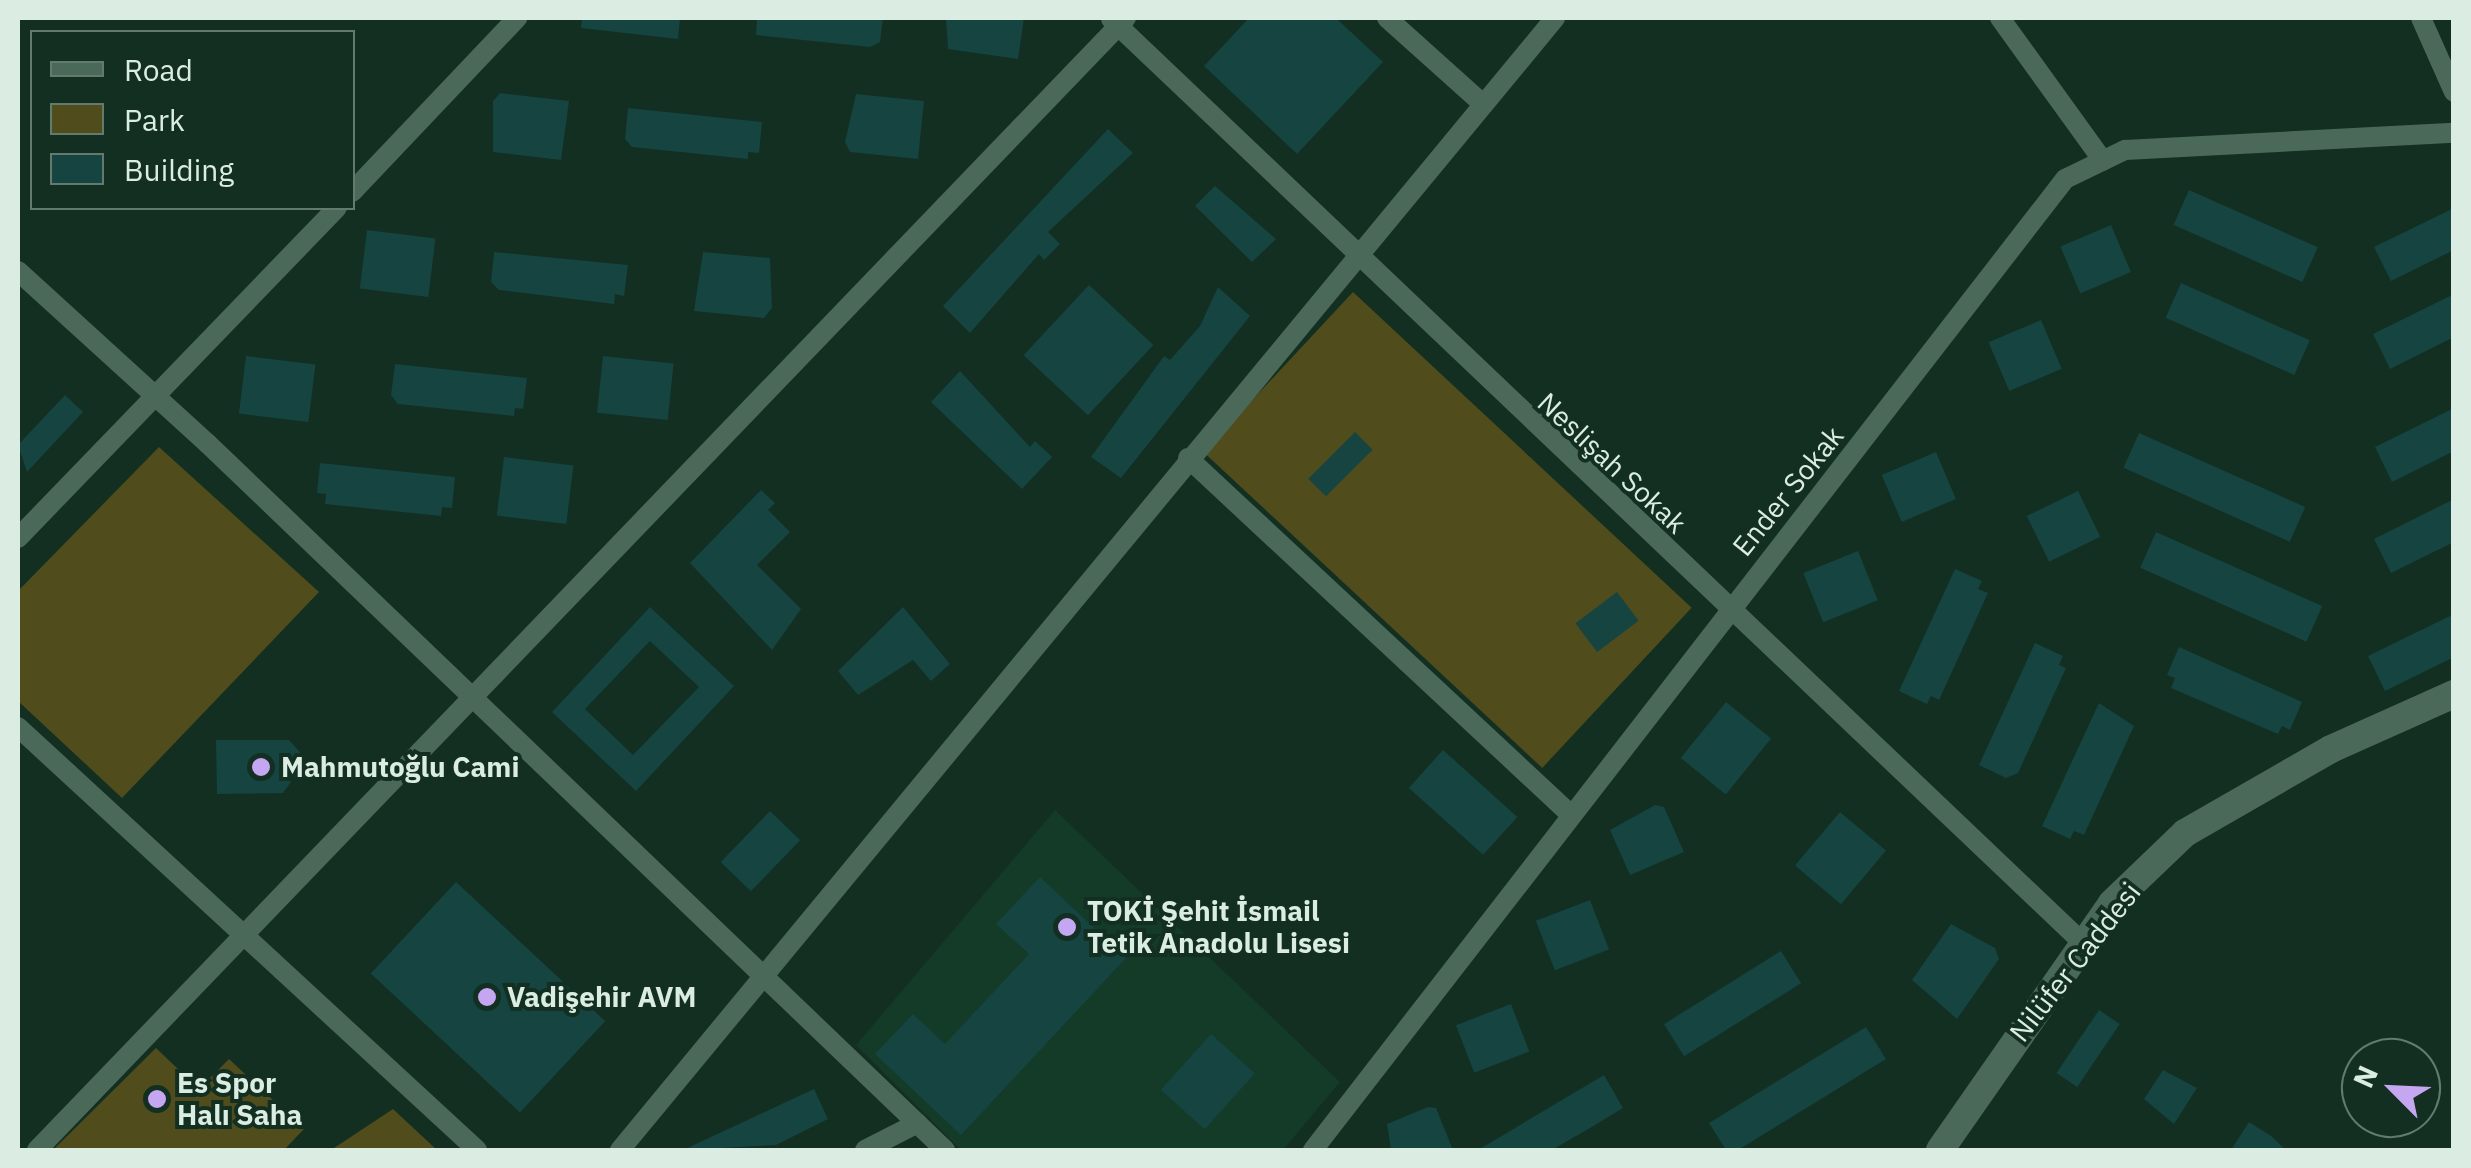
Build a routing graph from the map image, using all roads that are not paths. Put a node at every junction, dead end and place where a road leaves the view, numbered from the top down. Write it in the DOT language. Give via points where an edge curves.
graph roads {
  1 [pos="516,18"];
  2 [pos="1387,18"];
  3 [pos="1554,18"];
  4 [pos="2000,18"];
  5 [pos="2421,18"];
  6 [pos="1118,20"];
  7 [pos="2454,92"];
  8 [pos="1483,104"];
  9 [pos="2454,133"];
  10 [pos="2103,160"];
  11 [pos="355,189"];
  12 [pos="335,210"];
  13 [pos="1358,257"];
  14 [pos="18,271"];
  15 [pos="156,394"];
  16 [pos="1188,458"];
  17 [pos="18,538"];
  18 [pos="1727,610"];
  19 [pos="2454,694"];
  20 [pos="473,698"];
  21 [pos="18,727"];
  22 [pos="1570,814"];
  23 [pos="246,935"];
  24 [pos="2082,942"];
  25 [pos="763,976"];
  26 [pos="918,1123"];
  27 [pos="37,1150"];
  28 [pos="477,1150"];
  29 [pos="620,1150"];
  30 [pos="865,1150"];
  31 [pos="945,1150"];
  32 [pos="1313,1150"];
  33 [pos="1940,1150"];
  1 -- 11 [label="street"];
  2 -- 8 [label="street"];
  3 -- 8 [label="street"];
  4 -- 10 [label="street"];
  5 -- 7 [label="street"];
  6 -- 13 [label="street, Neslişah Sokak"];
  6 -- 20 [label="street"];
  8 -- 13 [label="street"];
  9 -- 10 [label="street, Ender Sokak" via="2232,140 2125,150"];
  10 -- 18 [label="street, Ender Sokak" via="2065,179 2012,242"];
  12 -- 15 [label="street"];
  13 -- 16 [label="street"];
  13 -- 18 [label="street, Neslişah Sokak"];
  14 -- 15 [label="street"];
  15 -- 17 [label="street"];
  15 -- 20 [label="street"];
  16 -- 22 [label="street"];
  16 -- 25 [label="street"];
  18 -- 22 [label="street, Ender Sokak"];
  18 -- 24 [label="street, Neslişah Sokak"];
  19 -- 24 [label="street, Nilüfer Caddesi" via="2331,750 2185,833"];
  20 -- 23 [label="street"];
  20 -- 25 [label="street"];
  21 -- 23 [label="street"];
  22 -- 32 [label="street, Ender Sokak"];
  23 -- 27 [label="street"];
  23 -- 28 [label="street"];
  24 -- 33 [label="street, Nilüfer Caddesi"];
  25 -- 26 [label="street"];
  25 -- 29 [label="street"];
  26 -- 30 [label="street"];
  26 -- 31 [label="street"];
}
